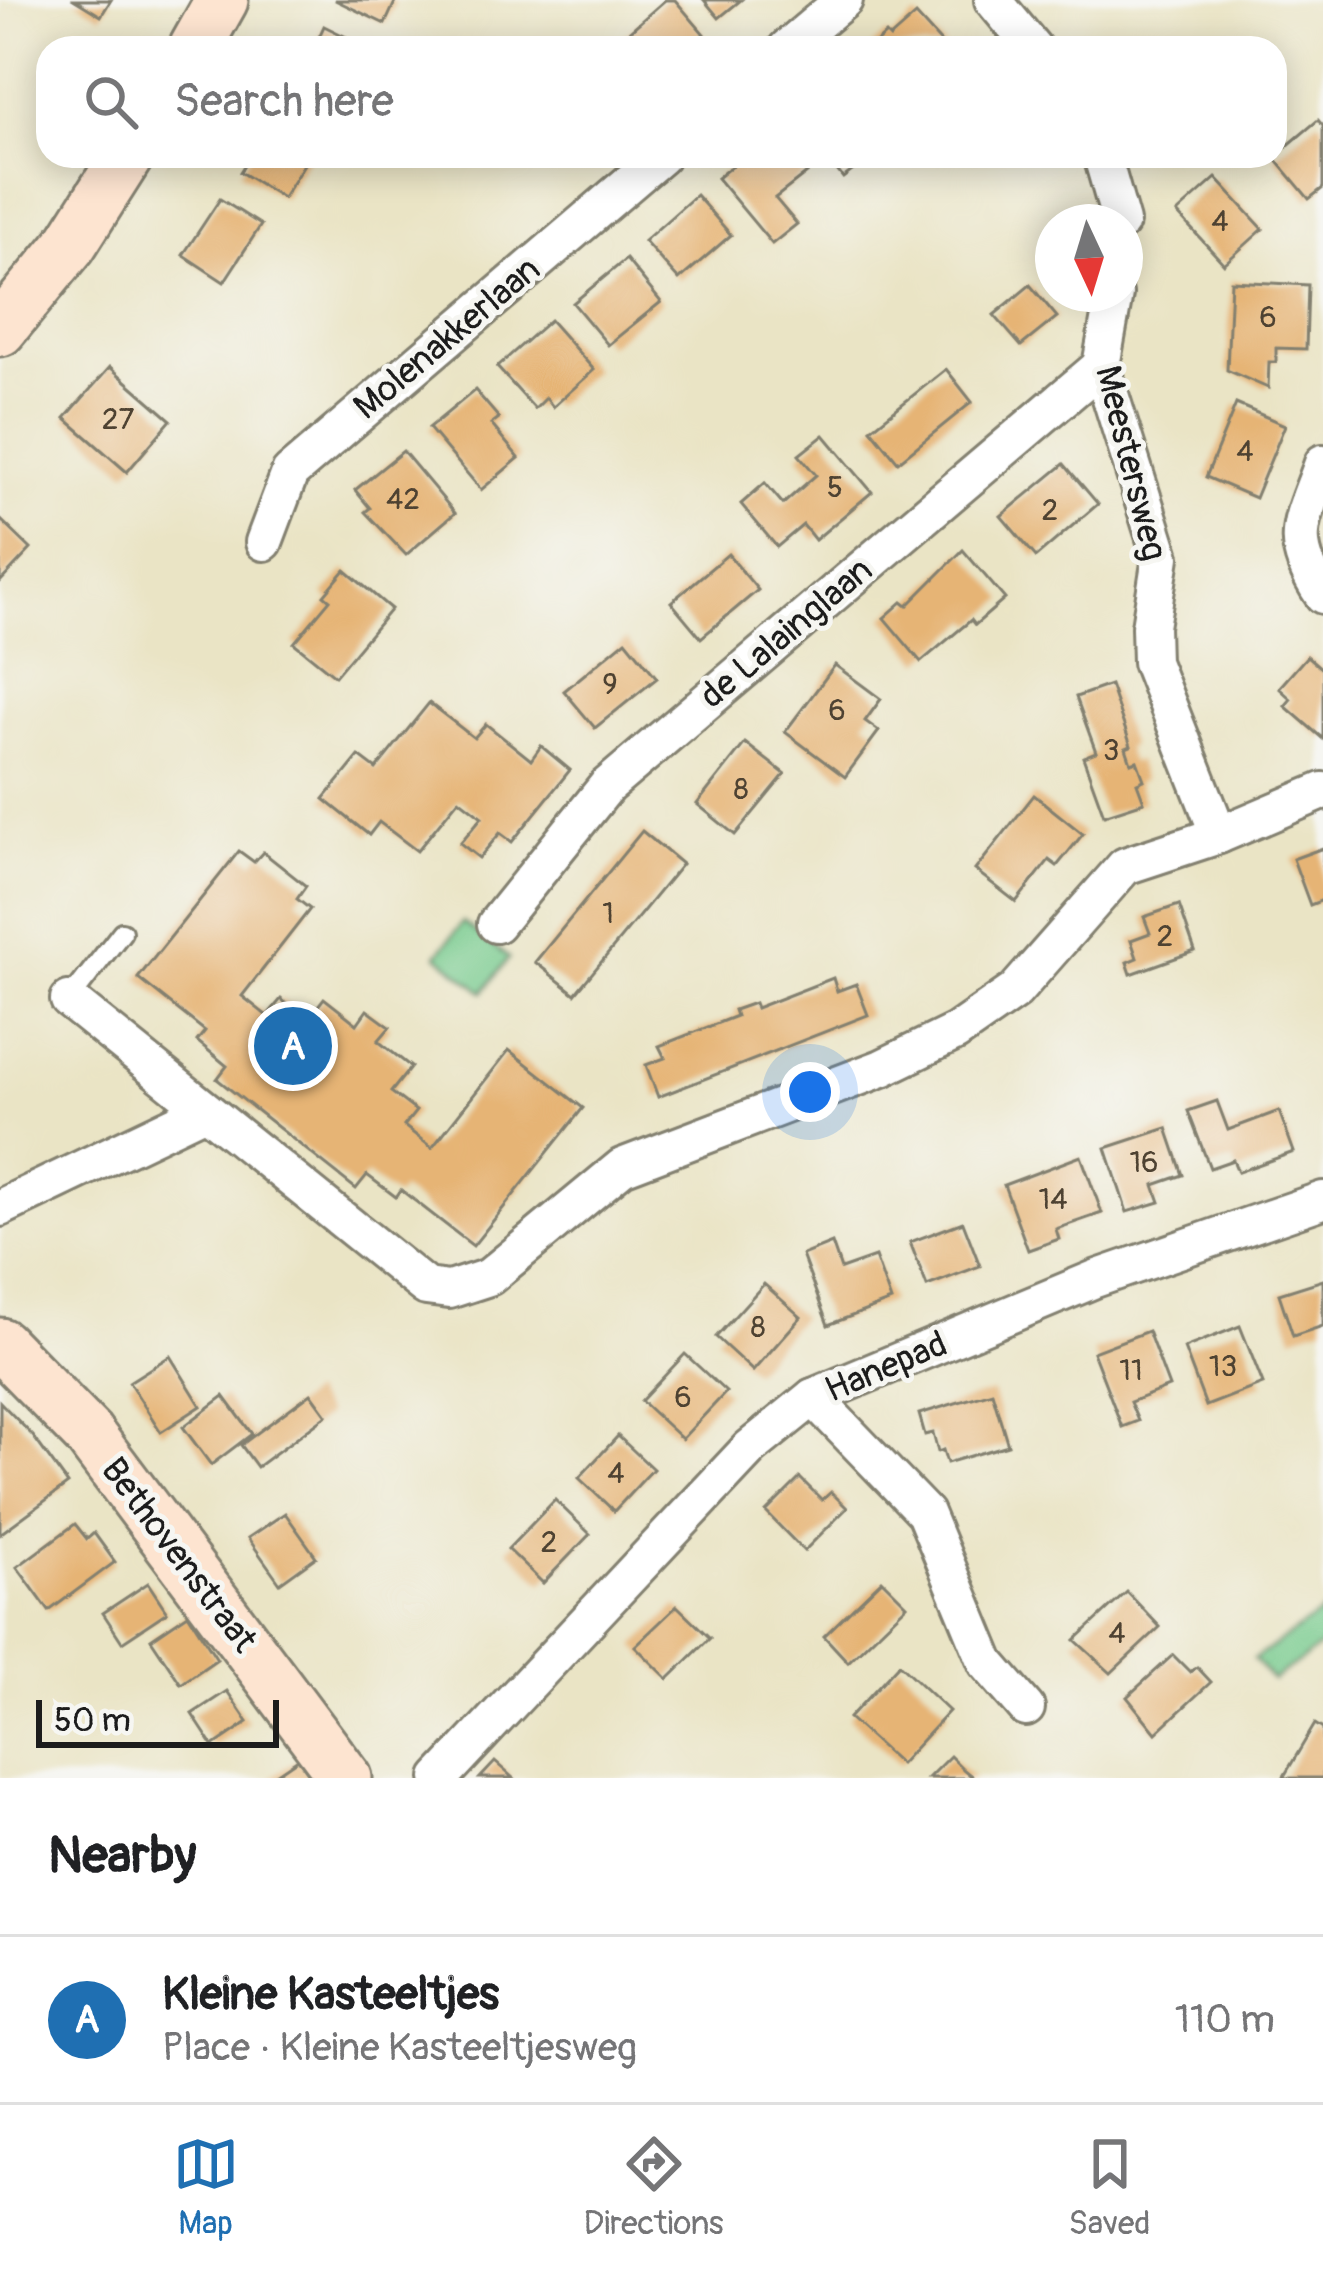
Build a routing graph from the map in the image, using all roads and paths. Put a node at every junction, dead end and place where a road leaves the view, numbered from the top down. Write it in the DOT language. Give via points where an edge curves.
graph roads {
  1 [pos="222,0"];
  2 [pos="844,0"];
  3 [pos="992,0"];
  4 [pos="202,36"];
  5 [pos="801,36"];
  6 [pos="1023,36"];
  7 [pos="119,168"];
  8 [pos="647,168"];
  9 [pos="1105,168"];
  10 [pos="1116,204"];
  11 [pos="1111,312"];
  12 [pos="0,330"];
  13 [pos="1101,366"];
  14 [pos="1323,464"];
  15 [pos="264,542"];
  16 [pos="1323,595"];
  17 [pos="1323,791"];
  18 [pos="1219,835"];
  19 [pos="496,924"];
  20 [pos="122,932"];
  21 [pos="69,1000"];
  22 [pos="206,1110"];
  23 [pos="1323,1199"];
  24 [pos="0,1208"];
  25 [pos="0,1344"];
  26 [pos="812,1397"];
  27 [pos="1026,1708"];
  28 [pos="346,1778"];
  29 [pos="440,1778"];
  1 -- 4 [label="main road"];
  2 -- 5 [label="street"];
  3 -- 6 [label="street"];
  7 -- 12 [label="main road" via="71,244"];
  8 -- 15 [label="street, Molenakkerlaan" via="290,472"];
  9 -- 10 [label="street"];
  11 -- 13 [label="street, Meestersweg"];
  13 -- 18 [label="street, Meestersweg" via="1161,556 1151,662"];
  13 -- 19 [label="street, de Lalainglaan" via="607,786"];
  14 -- 16 [label="street" via="1299,521 1306,569"];
  17 -- 18 [label="street"];
  18 -- 22 [label="street" via="1125,866 1016,991 956,1032 622,1167 489,1277 449,1290 426,1288"];
  20 -- 21 [label="lane"];
  21 -- 22 [label="street"];
  22 -- 24 [label="street"];
  23 -- 26 [label="street, Hanepad" via="1095,1279"];
  25 -- 28 [label="main road, Bethovenstraat" via="88,1434"];
  26 -- 27 [label="street" via="925,1513 987,1663"];
  26 -- 29 [label="street, Hanepad" via="750,1448"];
}
